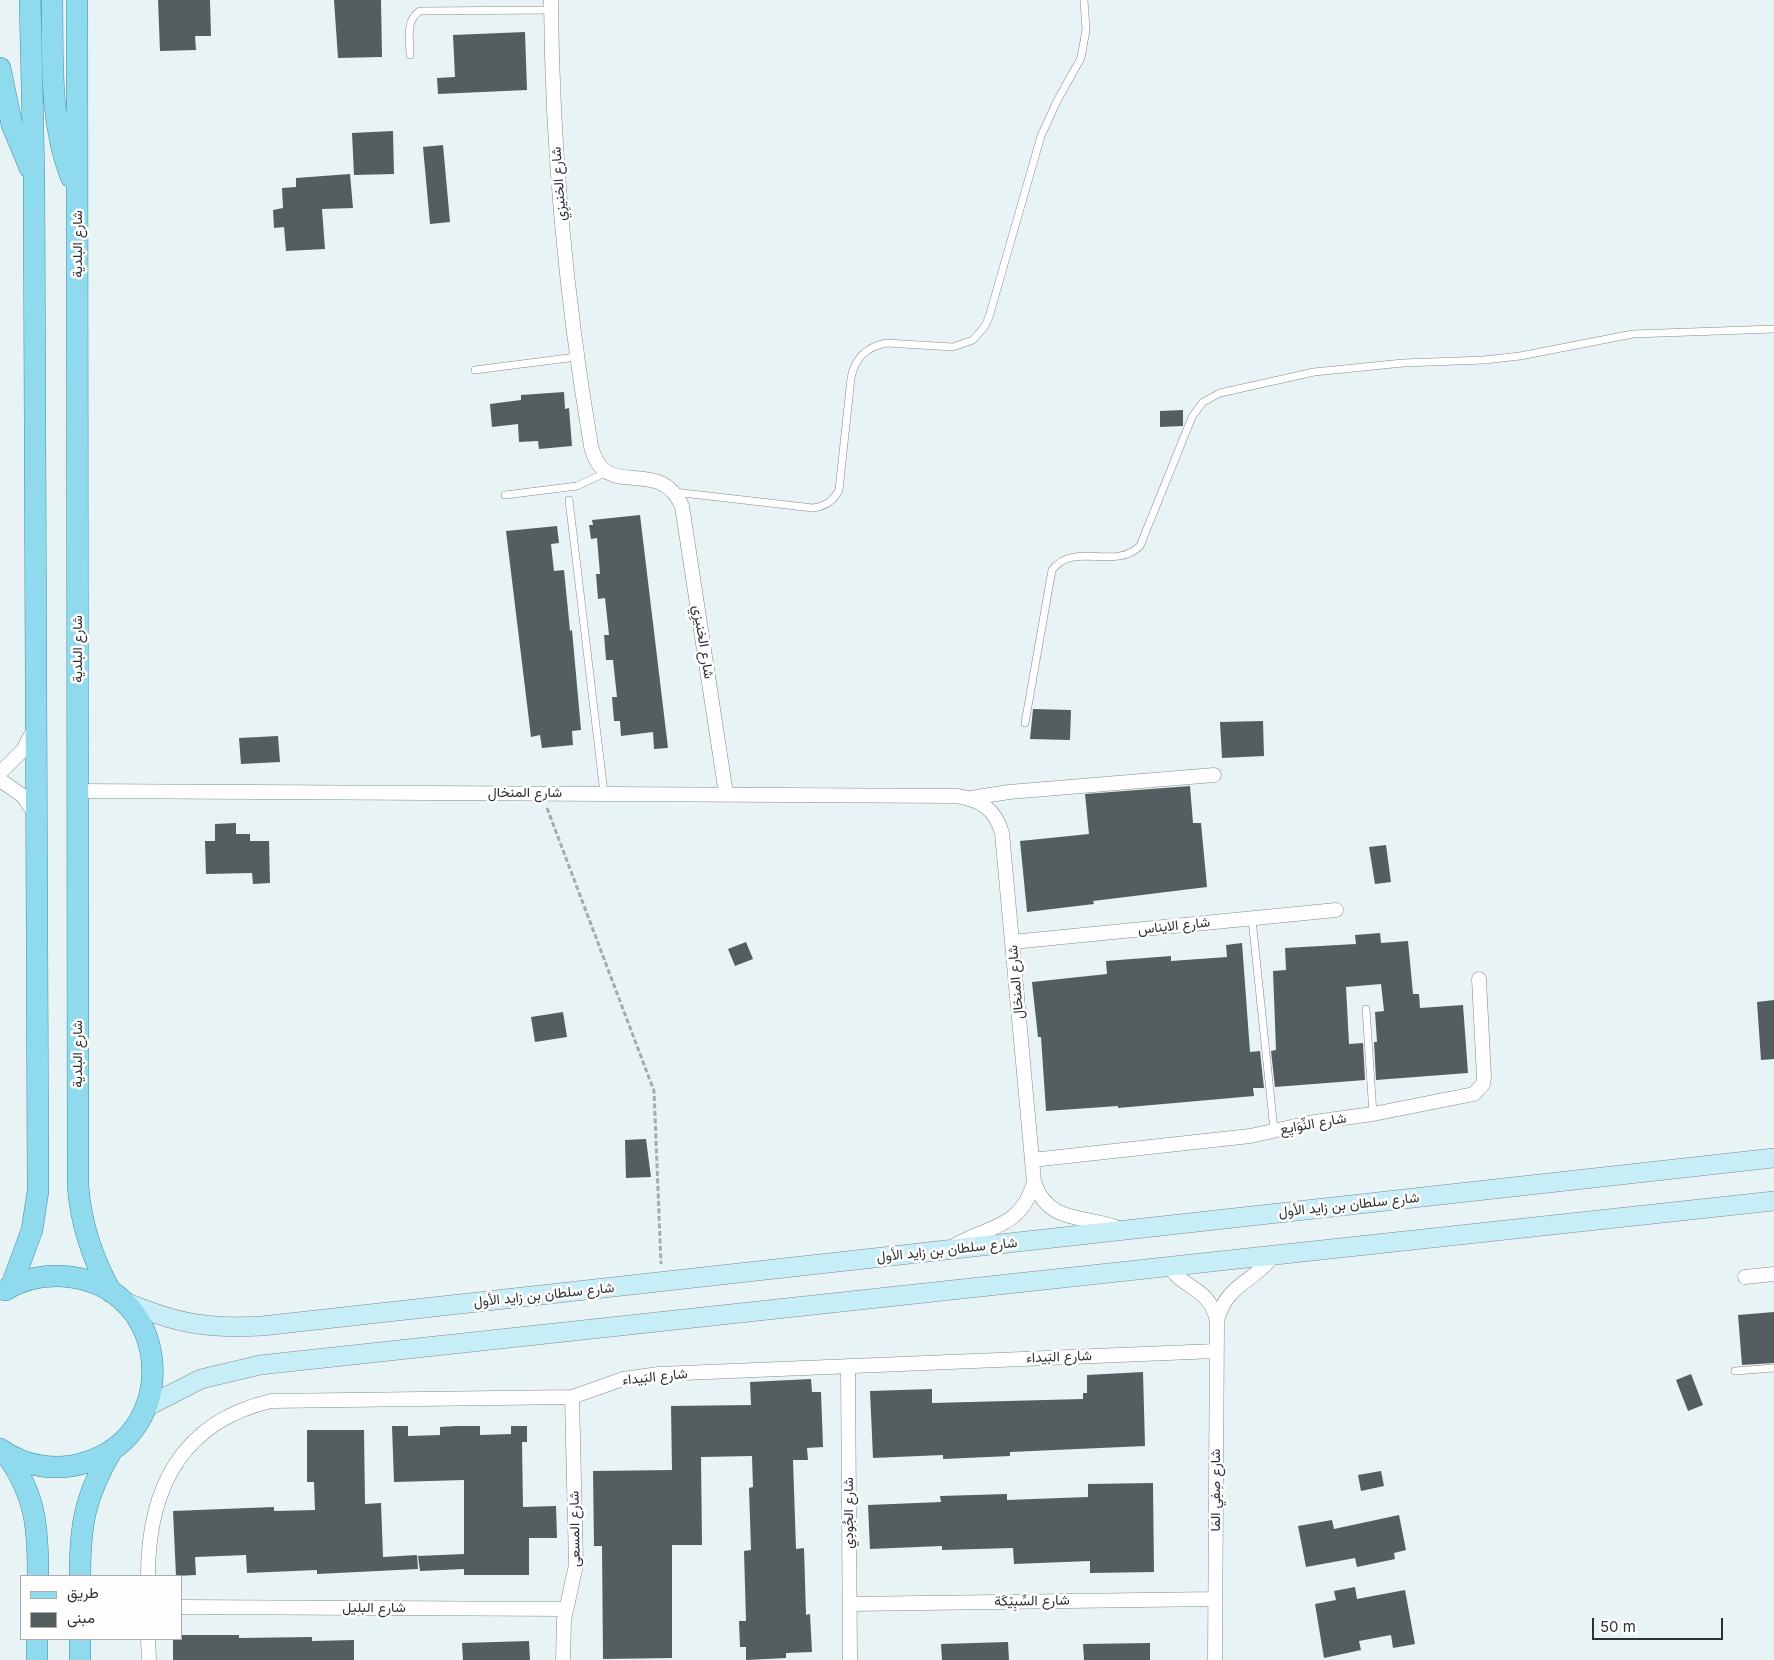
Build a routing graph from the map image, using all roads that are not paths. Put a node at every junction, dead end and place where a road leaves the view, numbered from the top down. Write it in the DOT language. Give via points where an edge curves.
graph roads {
  1 [pos="30,0"];
  2 [pos="52,0"];
  3 [pos="77,0"];
  4 [pos="1084,0"];
  5 [pos="551,5"];
  6 [pos="410,54"];
  7 [pos="0,68"];
  8 [pos="34,176"];
  9 [pos="78,196"];
  10 [pos="1774,329"];
  11 [pos="576,357"];
  12 [pos="475,370"];
  13 [pos="607,472"];
  14 [pos="673,492"];
  15 [pos="505,494"];
  16 [pos="569,500"];
  17 [pos="1025,723"];
  18 [pos="36,726"];
  19 [pos="0,772"];
  20 [pos="1214,775"];
  21 [pos="0,780"];
  22 [pos="78,791"];
  23 [pos="604,793"];
  24 [pos="726,794"];
  25 [pos="971,798"];
  26 [pos="36,816"];
  27 [pos="1336,910"];
  28 [pos="1252,919"];
  29 [pos="1012,942"];
  30 [pos="1479,979"];
  31 [pos="1366,1008"];
  32 [pos="1373,1114"];
  33 [pos="1274,1130"];
  34 [pos="1774,1158"];
  35 [pos="1032,1160"];
  36 [pos="1034,1182"];
  37 [pos="1774,1201"];
  38 [pos="1125,1230"];
  39 [pos="948,1250"];
  40 [pos="1274,1255"];
  41 [pos="1169,1266"];
  42 [pos="1774,1274"];
  43 [pos="1745,1276"];
  44 [pos="6,1290"];
  45 [pos="117,1296"];
  46 [pos="1217,1320"];
  47 [pos="1216,1351"];
  48 [pos="848,1366"];
  49 [pos="1774,1368"];
  50 [pos="1735,1371"];
  51 [pos="572,1397"];
  52 [pos="146,1407"];
  53 [pos="112,1450"];
  54 [pos="3,1451"];
  55 [pos="38,1575"];
  56 [pos="80,1575"];
  57 [pos="148,1575"];
  58 [pos="1215,1599"];
  59 [pos="850,1604"];
  60 [pos="182,1607"];
  61 [pos="566,1609"];
  62 [pos="38,1640"];
  63 [pos="80,1640"];
  64 [pos="148,1640"];
  65 [pos="37,1660"];
  66 [pos="80,1660"];
  67 [pos="149,1660"];
  68 [pos="563,1660"];
  69 [pos="850,1660"];
  70 [pos="1215,1660"];
  1 -- 8 [label="main road"];
  2 -- 9 [label="main road" via="54,103 63,150"];
  3 -- 9 [label="main road, شارع البلدية"];
  4 -- 14 [label="lane" via="1086,30 1081,58 1042,136 985,326 963,345 886,343 861,355 852,370 839,490 830,503 814,508"];
  5 -- 6 [label="lane, شارع الخنيزِي" via="420,11 411,19"];
  5 -- 11 [label="street, شارع الخنيزِي" via="559,204"];
  7 -- 8 [label="main road" via="12,125"];
  8 -- 18 [label="main road"];
  9 -- 22 [label="main road, شارع البلدية"];
  10 -- 17 [label="lane" via="1632,334 1502,358 1358,366 1276,380 1211,397 1192,417 1140,546 1130,554 1118,557 1068,557 1052,570"];
  11 -- 12 [label="lane"];
  11 -- 13 [label="street, شارع الخنيزِي" via="593,454"];
  13 -- 14 [label="street" via="626,479 649,478"];
  13 -- 15 [label="lane" via="568,489"];
  14 -- 24 [label="street, شارع الخنيزِي" via="684,514"];
  16 -- 23 [label="lane"];
  18 -- 19 [label="street" via="23,750"];
  18 -- 26 [label="main road"];
  20 -- 25 [label="street, شارع المنخال"];
  21 -- 26 [label="street" via="23,796"];
  22 -- 23 [label="street, شارع المنخال"];
  22 -- 45 [label="main road, شارع البلدية" via="78,1186 87,1241"];
  23 -- 24 [label="street, شارع المنخال"];
  24 -- 25 [label="street, شارع المنخال"];
  25 -- 29 [label="street, شارع المنخال" via="991,809 1002,833"];
  26 -- 44 [label="main road" via="38,1190 29,1240"];
  27 -- 28 [label="street, شارع الايناس"];
  28 -- 29 [label="street, شارع الايناس"];
  28 -- 33 [label="lane"];
  29 -- 35 [label="street, شارع المنخال"];
  30 -- 32 [label="street, شارع النِّوَايِع" via="1484,1077 1479,1090 1466,1096"];
  31 -- 32 [label="lane"];
  32 -- 33 [label="street, شارع النِّوَايِع"];
  33 -- 35 [label="street, شارع النِّوَايِع" via="1250,1136"];
  34 -- 38 [label="main road, شارع سلطان بن زايد الأول"];
  35 -- 36 [label="street, شارع المنخال"];
  36 -- 38 [label="street, شارع المنخال" via="1042,1199 1056,1212"];
  36 -- 39 [label="street, شارع المنخال" via="1015,1217"];
  37 -- 40 [label="main road"];
  38 -- 39 [label="main road, شارع سلطان بن زايد الأول"];
  39 -- 45 [label="main road, شارع سلطان بن زايد الأول" via="262,1326 221,1328 181,1323"];
  40 -- 41 [label="main road"];
  40 -- 46 [label="street, شارع صِفِي المَا" via="1262,1270 1230,1293"];
  41 -- 46 [label="street, شارع صِفِي المَا" via="1179,1279 1200,1290"];
  41 -- 52 [label="main road" via="260,1364 201,1379"];
  42 -- 43 [label="street"];
  44 -- 45 [label="main road" via="44,1276 62,1276 96,1283"];
  45 -- 52 [label="main road, شارع البلدية" via="135,1316 151,1350 152,1389"];
  46 -- 47 [label="street, شارع صِفِي المَا"];
  47 -- 48 [label="street, شارع البَيداء"];
  47 -- 58 [label="street, شارع صِفِي المَا"];
  48 -- 51 [label="street, شارع البَيداء" via="641,1376 606,1384"];
  48 -- 59 [label="street, شارع الجُودِي"];
  49 -- 50 [label="lane"];
  51 -- 57 [label="street, شارع البَيداء" via="289,1399 236,1411 205,1430 170,1471 152,1522"];
  51 -- 61 [label="street, شارع المسعى" via="576,1565"];
  52 -- 53 [label="main road, شارع البلدية" via="126,1438"];
  53 -- 54 [label="main road" via="78,1465 59,1467 40,1466"];
  53 -- 56 [label="main road" via="88,1496 81,1524"];
  54 -- 55 [label="main road" via="18,1470 34,1508"];
  58 -- 59 [label="street, شارع السِّبِيْكَة"];
  58 -- 70 [label="street, شارع صِفِي المَا"];
  59 -- 69 [label="street, شارع الجُودِي"];
  60 -- 61 [label="street, شارع البليل"];
  61 -- 68 [label="street, شارع المسعى"];
  62 -- 65 [label="main road"];
  63 -- 66 [label="main road"];
  64 -- 67 [label="street"];
}
